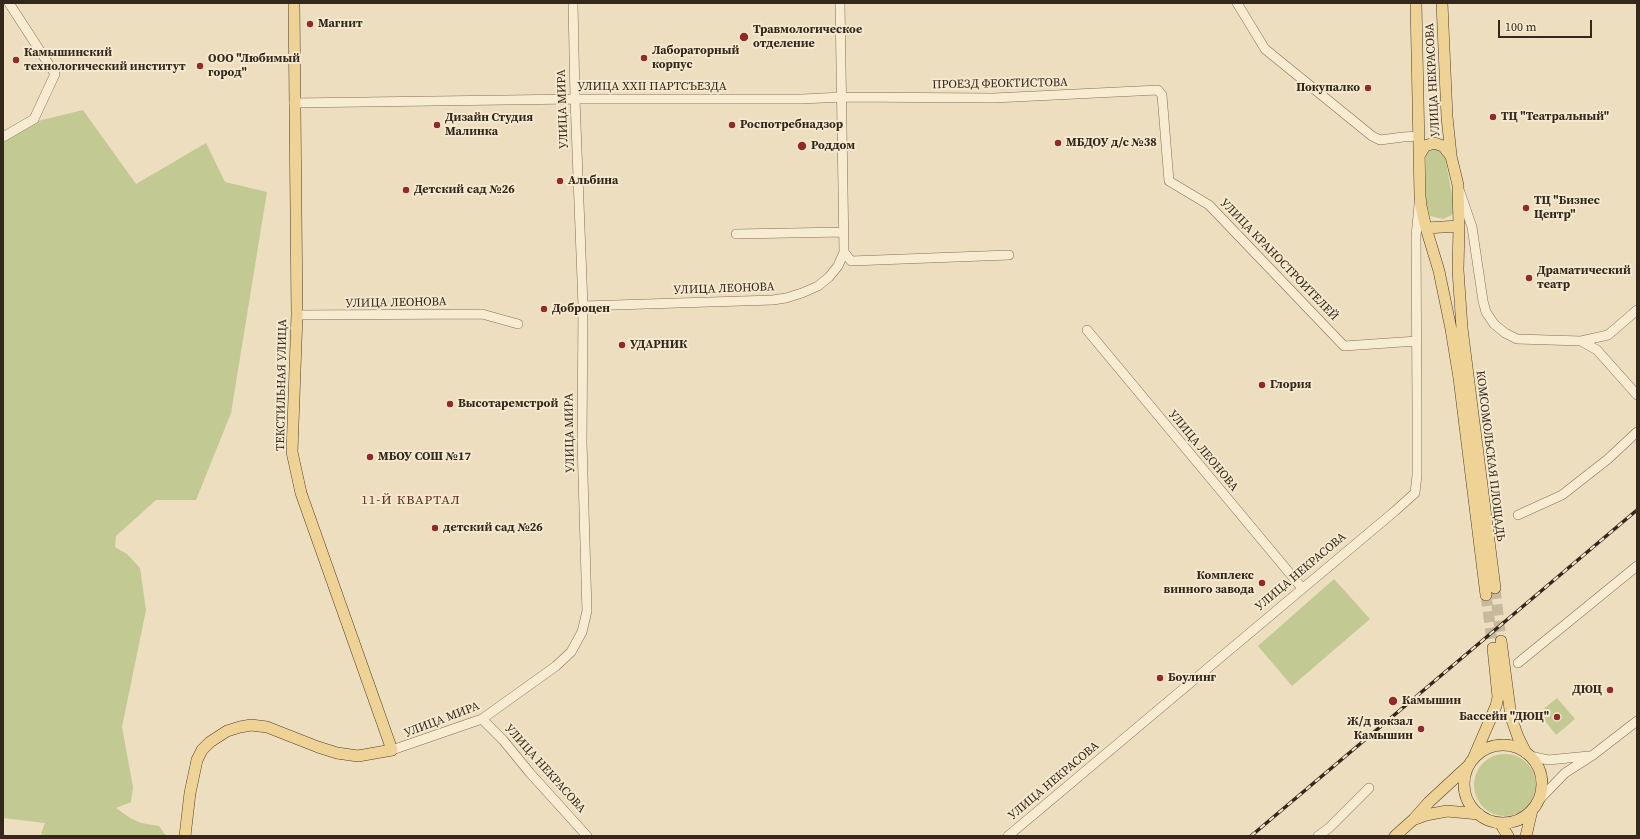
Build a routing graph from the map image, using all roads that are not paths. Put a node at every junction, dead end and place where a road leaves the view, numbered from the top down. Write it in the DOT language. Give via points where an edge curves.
graph roads {
  1 [pos="9,3"];
  2 [pos="294,3"];
  3 [pos="573,3"];
  4 [pos="840,3"];
  5 [pos="1237,3"];
  6 [pos="1416,3"];
  7 [pos="1442,3"];
  8 [pos="1158,90"];
  9 [pos="842,97"];
  10 [pos="575,99"];
  11 [pos="294,104"];
  12 [pos="1419,136"];
  13 [pos="3,137"];
  14 [pos="1419,156"];
  15 [pos="1451,156"];
  16 [pos="1458,185"];
  17 [pos="1420,196"];
  18 [pos="1459,226"];
  19 [pos="1472,227"];
  20 [pos="1426,228"];
  21 [pos="844,232"];
  22 [pos="736,234"];
  23 [pos="1416,236"];
  24 [pos="844,252"];
  25 [pos="1009,255"];
  26 [pos="582,306"];
  27 [pos="1637,310"];
  28 [pos="297,315"];
  29 [pos="518,324"];
  30 [pos="1462,328"];
  31 [pos="1087,330"];
  32 [pos="1417,341"];
  33 [pos="1581,341"];
  34 [pos="1637,395"];
  35 [pos="1637,432"];
  36 [pos="1518,515"];
  37 [pos="1637,566"];
  38 [pos="1302,588"];
  39 [pos="1491,592"];
  40 [pos="1518,663"];
  41 [pos="482,720"];
  42 [pos="1637,721"];
  43 [pos="392,750"];
  44 [pos="1528,754"];
  45 [pos="1592,755"];
  46 [pos="1470,764"];
  47 [pos="1369,788"];
  48 [pos="1538,801"];
  49 [pos="1532,810"];
  50 [pos="1479,814"];
  51 [pos="1414,819"];
  52 [pos="1500,823"];
  53 [pos="185,836"];
  54 [pos="587,836"];
  55 [pos="1008,836"];
  56 [pos="1318,836"];
  57 [pos="1395,836"];
  58 [pos="1508,836"];
  59 [pos="1526,836"];
  1 -- 13 [label="street" via="55,74 34,119"];
  2 -- 11 [label="main road, ТЕКСТИЛЬНАЯ УЛИЦА"];
  3 -- 10 [label="street, УЛИЦА МИРА"];
  4 -- 9 [label="street"];
  5 -- 12 [label="street" via="1265,50 1372,136 1380,140"];
  6 -- 12 [label="main road, УЛИЦА НЕКРАСОВА"];
  7 -- 15 [label="main road, УЛИЦА НЕКРАСОВА" via="1447,128"];
  8 -- 9 [label="street, ПРОЕЗД ФЕОКТИСТОВА" via="994,98"];
  8 -- 32 [label="street, УЛИЦА КРАНОСТРОИТЕЛЕЙ" via="1162,95 1169,181 1209,206 1344,346"];
  9 -- 10 [label="street, УЛИЦА XXII ПАРТСЪЕЗДА"];
  9 -- 21 [label="street"];
  10 -- 11 [label="street, УЛИЦА XXII ПАРТСЪЕЗДА"];
  10 -- 26 [label="street, УЛИЦА МИРА"];
  11 -- 28 [label="main road, ТЕКСТИЛЬНАЯ УЛИЦА"];
  12 -- 14 [label="main road, УЛИЦА НЕКРАСОВА"];
  14 -- 15 [label="main road, УЛИЦА НЕКРАСОВА" via="1425,146 1434,143 1443,146"];
  14 -- 17 [label="main road, УЛИЦА НЕКРАСОВА"];
  15 -- 16 [label="main road, УЛИЦА НЕКРАСОВА"];
  16 -- 18 [label="main road, УЛИЦА НЕКРАСОВА"];
  16 -- 19 [label="street"];
  17 -- 20 [label="main road, УЛИЦА НЕКРАСОВА"];
  17 -- 23 [label="street, УЛИЦА НЕКРАСОВА"];
  18 -- 19 [label="street"];
  18 -- 20 [label="main road"];
  18 -- 30 [label="main road, УЛИЦА НЕКРАСОВА" via="1458,270"];
  19 -- 33 [label="street" via="1483,301 1486,312 1494,324 1517,339"];
  20 -- 23 [label="street"];
  20 -- 39 [label="main road, УЛИЦА НЕКРАСОВА" via="1439,271 1453,343"];
  21 -- 22 [label="street"];
  21 -- 24 [label="street"];
  23 -- 32 [label="street, УЛИЦА НЕКРАСОВА"];
  24 -- 25 [label="street" via="851,261"];
  24 -- 26 [label="street, УЛИЦА ЛЕОНОВА" via="838,266 818,286 786,298"];
  26 -- 41 [label="street, УЛИЦА МИРА" via="582,442 587,611 582,632 571,652 556,666"];
  27 -- 33 [label="street" via="1608,335"];
  28 -- 29 [label="street, УЛИЦА ЛЕОНОВА" via="482,314"];
  28 -- 43 [label="main road, ТЕКСТИЛЬНАЯ УЛИЦА" via="292,452 301,493"];
  30 -- 39 [label="main road, КОМСОМОЛЬСКАЯ ПЛОЩАДЬ"];
  31 -- 38 [label="street, УЛИЦА ЛЕОНОВА"];
  32 -- 38 [label="street, УЛИЦА НЕКРАСОВА" via="1415,492"];
  33 -- 34 [label="street" via="1597,350"];
  35 -- 36 [label="street" via="1608,459 1562,495"];
  37 -- 40 [label="street"];
  38 -- 55 [label="street, УЛИЦА НЕКРАСОВА"];
  41 -- 43 [label="street, УЛИЦА МИРА"];
  41 -- 54 [label="street, УЛИЦА НЕКРАСОВА" via="503,740"];
  42 -- 45 [label="street"];
  43 -- 53 [label="main road" via="358,756 318,747 267,727 251,725 227,731 210,742 197,760 192,778"];
  44 -- 45 [label="street" via="1548,760"];
  44 -- 46 [label="main road" via="1510,746 1499,746 1485,750"];
  44 -- 46 [label="main road" via="1511,717 1498,644 1498,697"];
  44 -- 48 [label="main road" via="1538,767 1542,780"];
  45 -- 48 [label="street" via="1565,773"];
  46 -- 50 [label="main road" via="1465,779 1466,792 1470,803"];
  46 -- 51 [label="main road"];
  47 -- 56 [label="street"];
  48 -- 49 [label="main road"];
  49 -- 52 [label="main road" via="1517,820"];
  49 -- 59 [label="main road"];
  50 -- 51 [label="main road" via="1447,811"];
  50 -- 52 [label="main road"];
  51 -- 57 [label="main road"];
  52 -- 58 [label="main road"];
}
